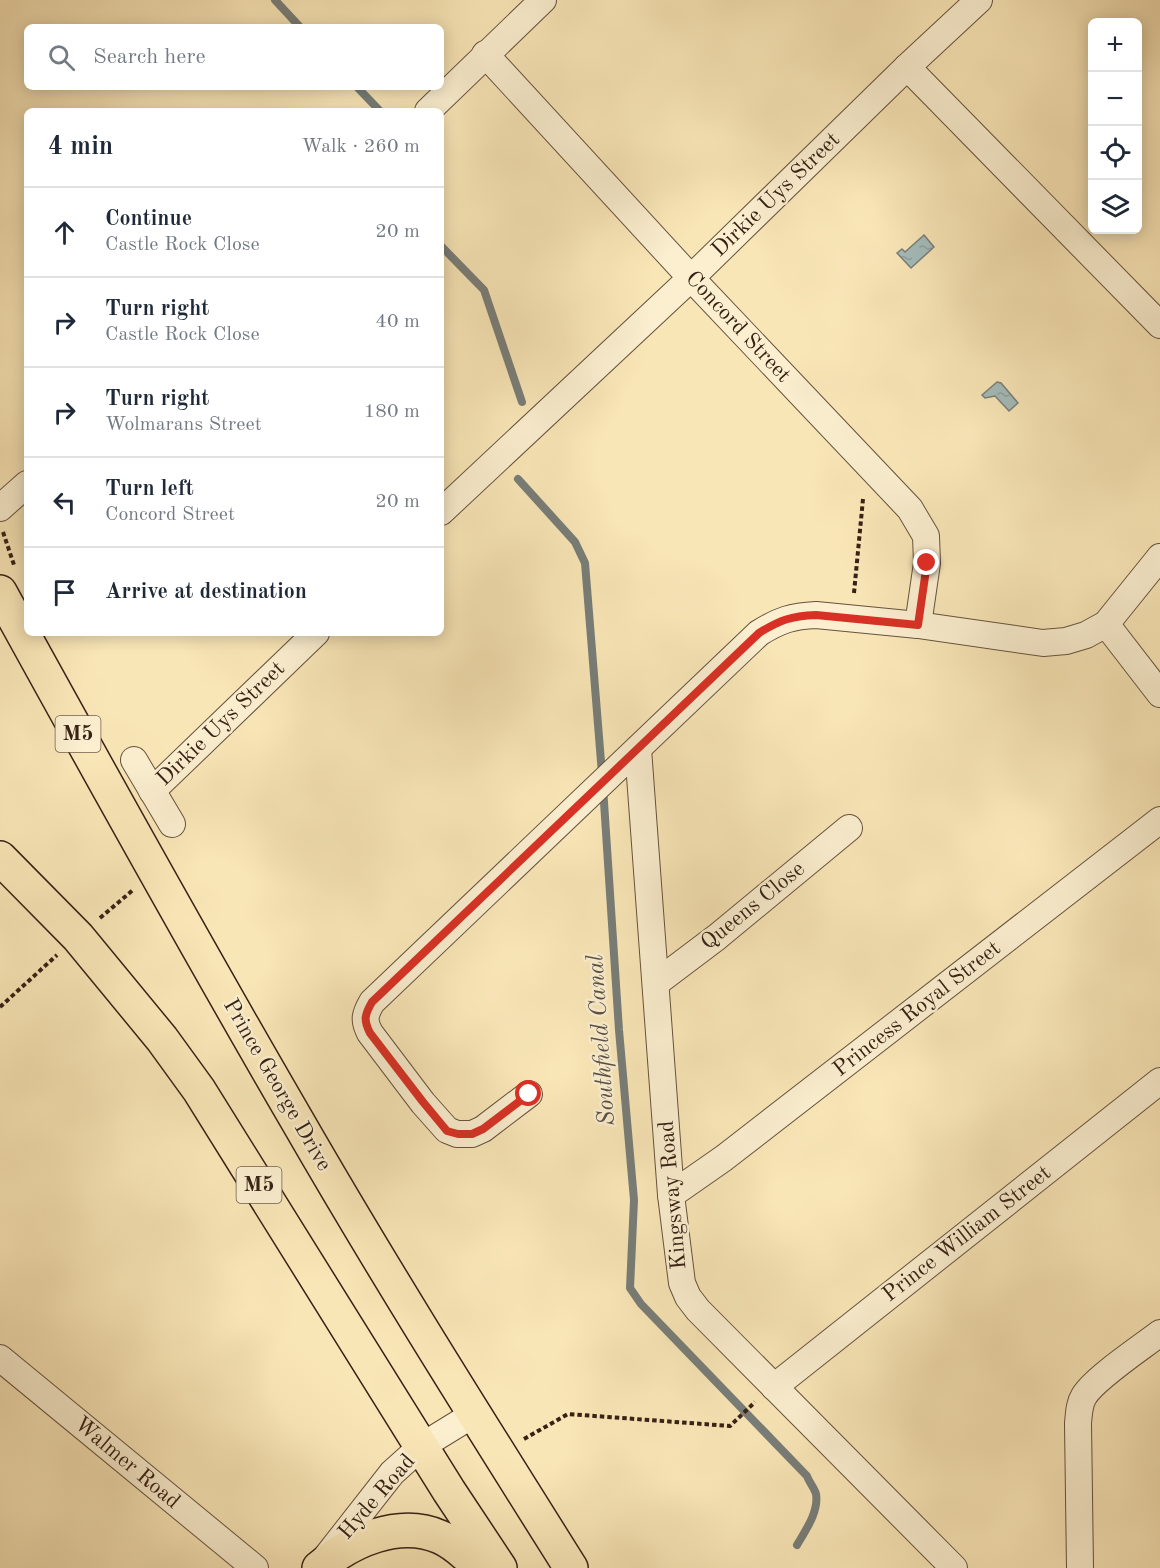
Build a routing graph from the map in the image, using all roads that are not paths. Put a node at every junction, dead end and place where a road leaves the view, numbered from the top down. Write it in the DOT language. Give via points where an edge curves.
graph roads {
  1 [pos="543,0"];
  2 [pos="979,0"];
  3 [pos="485,54"];
  4 [pos="907,67"];
  5 [pos="431,108"];
  6 [pos="691,278"];
  7 [pos="1160,325"];
  8 [pos="24,486"];
  9 [pos="0,508"];
  10 [pos="444,509"];
  11 [pos="1160,557"];
  12 [pos="8,583"];
  13 [pos="24,615"];
  14 [pos="1106,624"];
  15 [pos="918,625"];
  16 [pos="35,636"];
  17 [pos="313,636"];
  18 [pos="1160,694"];
  19 [pos="633,754"];
  20 [pos="134,760"];
  21 [pos="152,790"];
  22 [pos="1160,820"];
  23 [pos="172,824"];
  24 [pos="849,828"];
  25 [pos="0,858"];
  26 [pos="656,983"];
  27 [pos="1160,1081"];
  28 [pos="529,1094"];
  29 [pos="671,1195"];
  30 [pos="1160,1333"];
  31 [pos="0,1358"];
  32 [pos="774,1387"];
  33 [pos="474,1414"];
  34 [pos="422,1446"];
  35 [pos="255,1568"];
  36 [pos="318,1568"];
  37 [pos="480,1568"];
  38 [pos="500,1568"];
  39 [pos="571,1568"];
  40 [pos="954,1568"];
  41 [pos="1080,1568"];
  1 -- 3 [label="street"];
  2 -- 4 [label="street, Dirkie Uys Street"];
  3 -- 5 [label="street"];
  3 -- 6 [label="street, Concord Street"];
  4 -- 6 [label="street, Dirkie Uys Street"];
  4 -- 7 [label="street"];
  6 -- 10 [label="street, Dirkie Uys Street"];
  6 -- 15 [label="street, Concord Street" via="910,509 926,536 927,563"];
  8 -- 9 [label="street"];
  11 -- 14 [label="street"];
  12 -- 13 [label="main road, Prince George Drive / M5"];
  14 -- 15 [label="street" via="1086,635 1043,643"];
  14 -- 18 [label="street"];
  15 -- 19 [label="street" via="816,615 778,620 759,633"];
  16 -- 33 [label="main road, Prince George Drive / M5" via="156,875 293,1114"];
  17 -- 21 [label="street, Dirkie Uys Street"];
  19 -- 26 [label="street, Kingsway Road"];
  19 -- 28 [label="street" via="372,1002 365,1014 365,1024 447,1131 478,1132"];
  20 -- 21 [label="street"];
  21 -- 23 [label="street"];
  22 -- 29 [label="street, Princess Royal Street"];
  24 -- 26 [label="street, Queens Close" via="717,938"];
  25 -- 34 [label="main road, M5" via="78,937 200,1090"];
  26 -- 29 [label="street, Kingsway Road"];
  27 -- 32 [label="street, Prince William Street"];
  29 -- 32 [label="street, Kingsway Road" via="679,1267 688,1297"];
  30 -- 41 [label="street" via="1094,1385 1079,1409"];
  31 -- 35 [label="street, Walmer Road"];
  32 -- 40 [label="street, Kingsway Road"];
  33 -- 34 [label="street, Hyde Road"];
  33 -- 39 [label="main road, Prince George Drive / M5"];
  34 -- 36 [label="street, Hyde Road" via="392,1473"];
  34 -- 38 [label="main road, M5"];
  36 -- 37 [label="main road" via="360,1541 398,1531 440,1536"];
}
